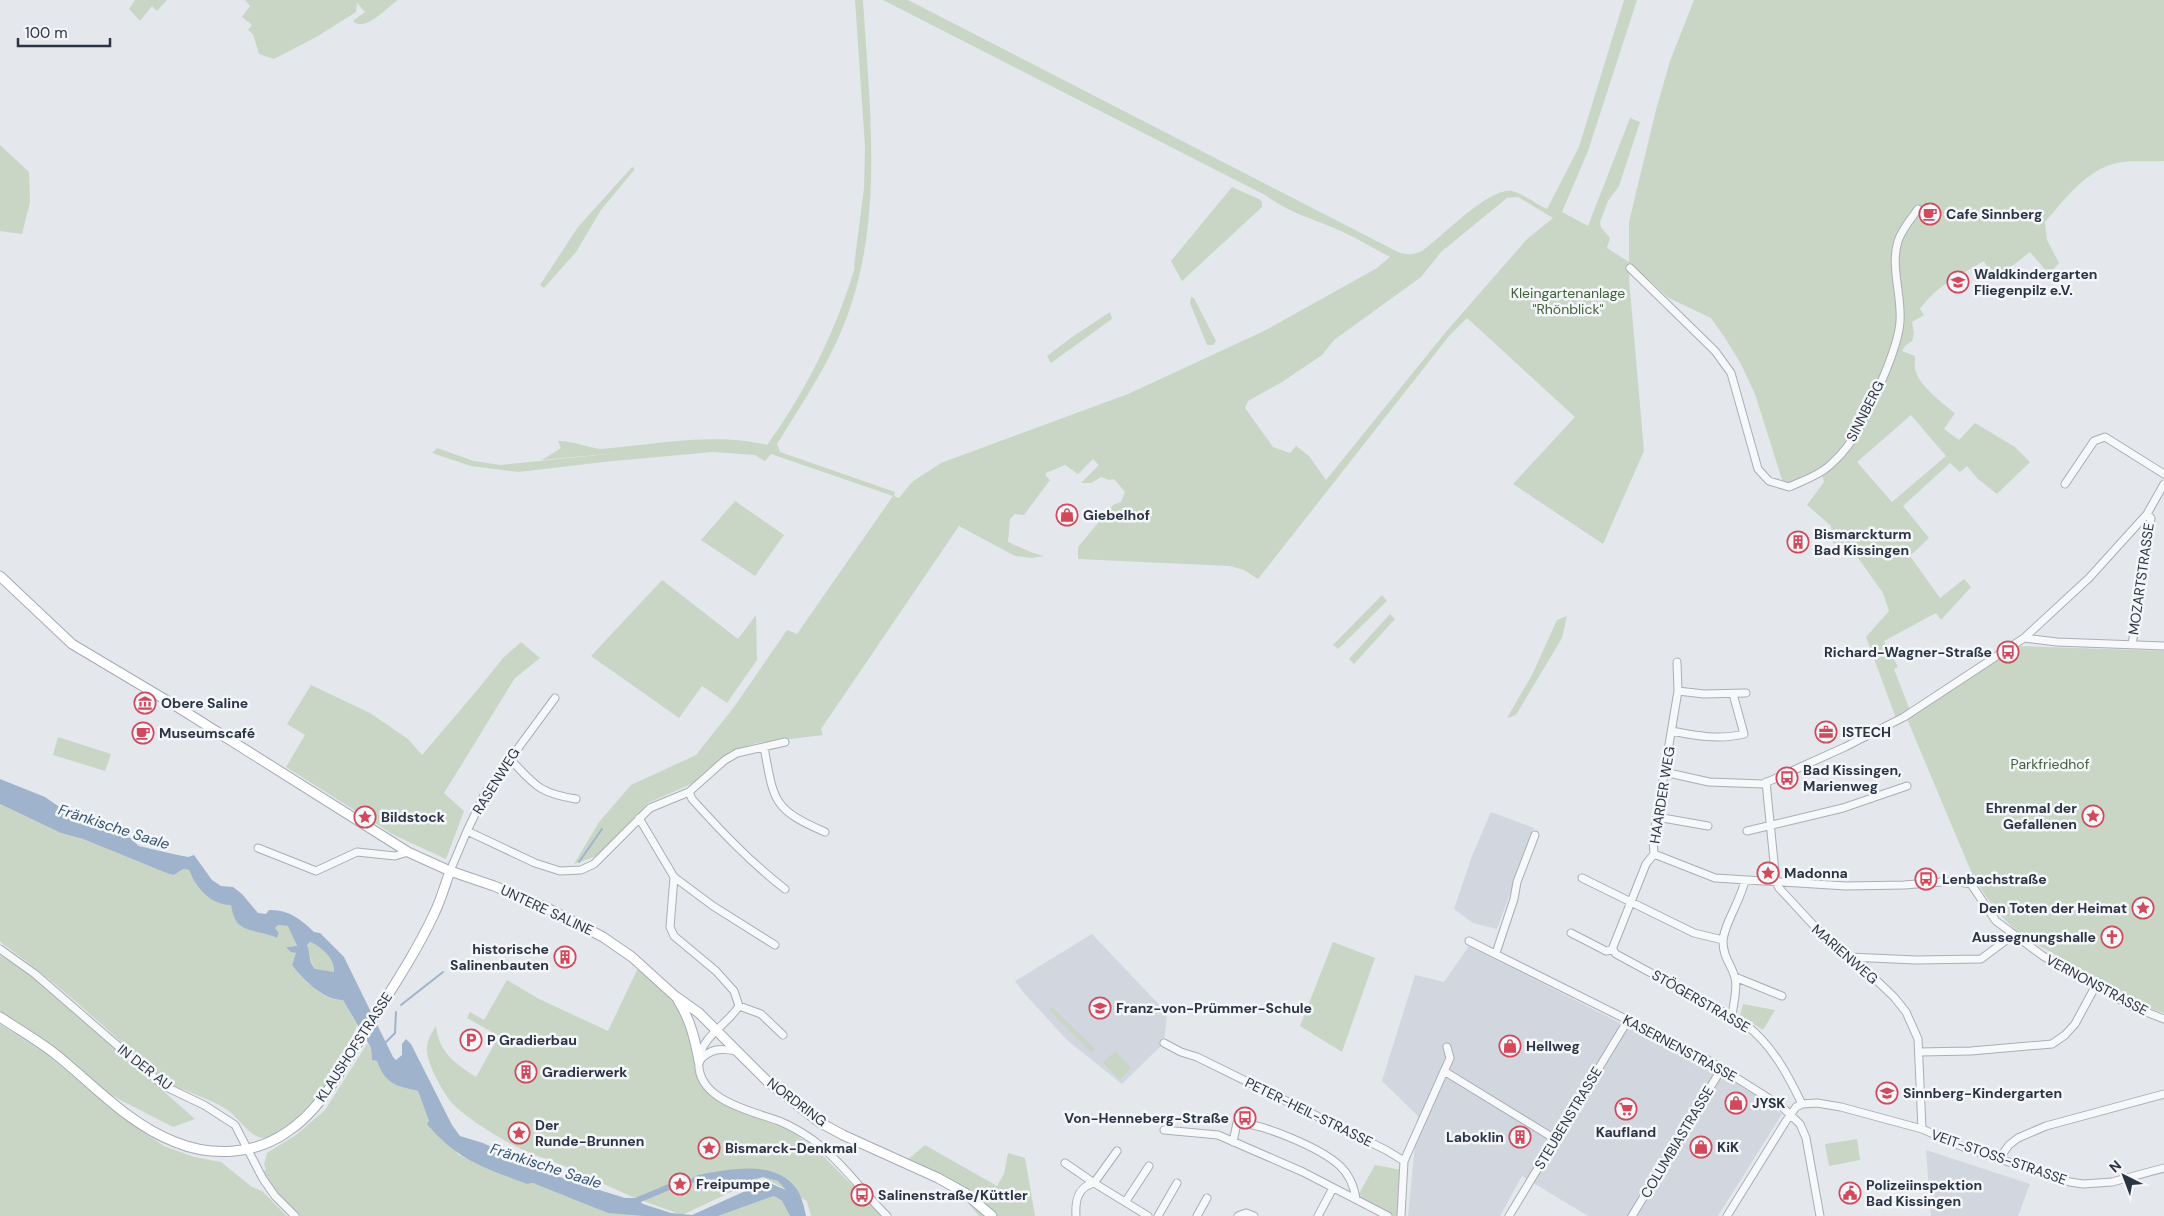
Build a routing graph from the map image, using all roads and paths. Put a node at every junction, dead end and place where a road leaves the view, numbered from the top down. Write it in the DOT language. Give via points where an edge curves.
graph roads {
  1 [pos="1918,209"];
  2 [pos="1630,268"];
  3 [pos="2164,474"];
  4 [pos="2065,484"];
  5 [pos="2164,484"];
  6 [pos="2147,514"];
  7 [pos="0,576"];
  8 [pos="2024,638"];
  9 [pos="2132,645"];
  10 [pos="2164,646"];
  11 [pos="1677,662"];
  12 [pos="1678,691"];
  13 [pos="1746,693"];
  14 [pos="1733,694"];
  15 [pos="554,698"];
  16 [pos="1672,731"];
  17 [pos="785,742"];
  18 [pos="764,746"];
  19 [pos="509,758"];
  20 [pos="1664,772"];
  21 [pos="1766,782"];
  22 [pos="1907,786"];
  23 [pos="689,792"];
  24 [pos="576,799"];
  25 [pos="1657,817"];
  26 [pos="639,818"];
  27 [pos="1708,826"];
  28 [pos="1771,827"];
  29 [pos="467,830"];
  30 [pos="1748,831"];
  31 [pos="825,832"];
  32 [pos="1535,835"];
  33 [pos="258,848"];
  34 [pos="408,852"];
  35 [pos="1654,854"];
  36 [pos="450,871"];
  37 [pos="674,876"];
  38 [pos="1582,878"];
  39 [pos="1745,880"];
  40 [pos="1776,882"];
  41 [pos="785,889"];
  42 [pos="1631,903"];
  43 [pos="1570,933"];
  44 [pos="2013,935"];
  45 [pos="1723,940"];
  46 [pos="1469,941"];
  47 [pos="775,945"];
  48 [pos="0,949"];
  49 [pos="1613,950"];
  50 [pos="1496,953"];
  51 [pos="1848,957"];
  52 [pos="1735,978"];
  53 [pos="2095,987"];
  54 [pos="676,996"];
  55 [pos="1782,996"];
  56 [pos="740,1006"];
  57 [pos="1732,1016"];
  58 [pos="0,1017"];
  59 [pos="2164,1019"];
  60 [pos="1628,1020"];
  61 [pos="717,1031"];
  62 [pos="783,1035"];
  63 [pos="1164,1042"];
  64 [pos="1447,1047"];
  65 [pos="737,1051"];
  66 [pos="1919,1052"];
  67 [pos="699,1061"];
  68 [pos="1722,1068"];
  69 [pos="1444,1071"];
  70 [pos="2164,1094"];
  71 [pos="1802,1104"];
  72 [pos="1792,1114"];
  73 [pos="1922,1129"];
  74 [pos="1164,1130"];
  75 [pos="1555,1138"];
  76 [pos="1232,1142"];
  77 [pos="247,1149"];
  78 [pos="1117,1151"];
  79 [pos="1999,1159"];
  80 [pos="1404,1162"];
  81 [pos="1065,1164"];
  82 [pos="1148,1166"];
  83 [pos="2164,1168"];
  84 [pos="1094,1183"];
  85 [pos="1177,1183"];
  86 [pos="1333,1188"];
  87 [pos="1208,1198"];
  88 [pos="1356,1199"];
  89 [pos="1126,1201"];
  90 [pos="295,1216"];
  91 [pos="887,1216"];
  92 [pos="992,1216"];
  93 [pos="1076,1216"];
  94 [pos="1148,1216"];
  95 [pos="1158,1216"];
  96 [pos="1197,1216"];
  97 [pos="1238,1216"];
  98 [pos="1254,1216"];
  99 [pos="1318,1216"];
  100 [pos="1388,1216"];
  101 [pos="1401,1216"];
  102 [pos="1509,1216"];
  103 [pos="1632,1216"];
  104 [pos="1727,1216"];
  105 [pos="1820,1216"];
  1 -- 2 [label="street, SINNBERG" via="1897,247 1900,317 1897,339 1862,423 1852,441 1828,467 1789,487 1769,481 1758,470 1731,373 1715,351"];
  3 -- 4 [label="street" via="2105,437 2099,437"];
  5 -- 6 [label="street"];
  6 -- 8 [label="street" via="2089,578"];
  6 -- 9 [label="street, MOZARTSTRASSE" via="2151,518"];
  7 -- 34 [label="main road" via="72,644"];
  8 -- 9 [label="street"];
  8 -- 21 [label="street" via="1904,717"];
  9 -- 10 [label="street"];
  11 -- 12 [label="street, HAARDER WEG"];
  12 -- 14 [label="street"];
  12 -- 16 [label="street, HAARDER WEG"];
  13 -- 14 [label="street"];
  14 -- 16 [label="street" via="1744,734 1698,736"];
  15 -- 19 [label="street, RASENWEG"];
  16 -- 20 [label="street, HAARDER WEG"];
  17 -- 18 [label="street"];
  18 -- 23 [label="street" via="736,753"];
  18 -- 31 [label="street" via="772,789 778,801 799,820"];
  19 -- 24 [label="street" via="544,791"];
  19 -- 29 [label="street, RASENWEG" via="485,793"];
  20 -- 21 [label="street" via="1709,782"];
  20 -- 25 [label="street, HAARDER WEG"];
  21 -- 28 [label="street"];
  22 -- 28 [label="street" via="1843,808"];
  23 -- 26 [label="street" via="650,808"];
  23 -- 41 [label="street" via="730,842"];
  25 -- 27 [label="street"];
  25 -- 35 [label="street, HAARDER WEG" via="1652,847"];
  26 -- 29 [label="street" via="594,864 581,870 560,871 535,863"];
  26 -- 37 [label="street"];
  28 -- 30 [label="street"];
  28 -- 40 [label="street"];
  29 -- 36 [label="street, RASENWEG"];
  32 -- 50 [label="street"];
  33 -- 34 [label="street" via="316,871 358,852 394,856"];
  34 -- 36 [label="main road, UNTERE SALINE"];
  35 -- 39 [label="street" via="1715,878"];
  35 -- 42 [label="street, HAARDER WEG" via="1646,864"];
  36 -- 54 [label="main road, UNTERE SALINE" via="545,907 603,937 632,957"];
  36 -- 77 [label="main road, KLAUSHOFSTRASSE" via="435,912 330,1087 314,1108 287,1133"];
  37 -- 47 [label="street" via="713,906"];
  37 -- 56 [label="street" via="670,927 674,936 734,990"];
  38 -- 42 [label="street"];
  39 -- 40 [label="street"];
  39 -- 45 [label="street"];
  40 -- 44 [label="street, VERNONSTRASSE" via="1846,886 1904,886 1954,881 1971,884 1996,921"];
  40 -- 51 [label="street, MARIENWEG" via="1817,930"];
  42 -- 45 [label="street" via="1694,933"];
  42 -- 49 [label="street, HAARDER WEG"];
  43 -- 49 [label="street, STÖGERSTRASSE" via="1606,951"];
  44 -- 51 [label="street" via="1980,959"];
  44 -- 53 [label="street, VERNONSTRASSE"];
  45 -- 52 [label="street" via="1727,962"];
  46 -- 50 [label="street, KASERNENSTRASSE"];
  48 -- 77 [label="street, IN DER AU" via="35,974 164,1086 204,1105 236,1126"];
  49 -- 57 [label="street, STÖGERSTRASSE"];
  50 -- 60 [label="street, KASERNENSTRASSE"];
  51 -- 66 [label="street, MARIENWEG" via="1894,997 1906,1012 1918,1035"];
  52 -- 55 [label="street"];
  52 -- 57 [label="street"];
  53 -- 59 [label="street, VERNONSTRASSE"];
  53 -- 66 [label="street" via="2075,1024 2052,1044"];
  54 -- 61 [label="main road, UNTERE SALINE"];
  54 -- 67 [label="main road" via="692,1029"];
  56 -- 61 [label="street"];
  56 -- 62 [label="street" via="761,1014"];
  57 -- 71 [label="street, STÖGERSTRASSE" via="1776,1055"];
  58 -- 77 [label="main road, KLAUSHOFSTRASSE" via="52,1051 155,1133 201,1150"];
  60 -- 68 [label="street, KASERNENSTRASSE"];
  60 -- 75 [label="street, STEUBENSTRASSE"];
  61 -- 65 [label="main road, NORDRING"];
  61 -- 67 [label="street" via="701,1049"];
  63 -- 80 [label="street, PETER-HEIL-STRASSE" via="1386,1150"];
  64 -- 69 [label="street" via="1450,1058"];
  65 -- 67 [label="street" via="714,1049"];
  65 -- 92 [label="main road, NORDRING" via="768,1082 819,1122 938,1178 965,1193"];
  66 -- 73 [label="street"];
  67 -- 91 [label="street" via="704,1082 710,1089 726,1102 780,1122 812,1140 836,1160"];
  68 -- 72 [label="street, KASERNENSTRASSE"];
  68 -- 103 [label="street, COLUMBIASTRASSE"];
  69 -- 75 [label="street"];
  69 -- 80 [label="street"];
  70 -- 79 [label="street" via="2046,1126 2018,1138"];
  71 -- 72 [label="street"];
  71 -- 73 [label="street" via="1841,1107"];
  72 -- 104 [label="street"];
  72 -- 105 [label="street, KASERNENSTRASSE" via="1806,1138"];
  73 -- 79 [label="street, VEIT-STOSS-STRASSE"];
  74 -- 76 [label="street" via="1218,1136"];
  75 -- 102 [label="street, STEUBENSTRASSE"];
  76 -- 86 [label="street"];
  76 -- 88 [label="street" via="1237,1123 1258,1125 1326,1156 1348,1176"];
  77 -- 90 [label="street, IN DER AU" via="274,1196"];
  78 -- 84 [label="street"];
  79 -- 83 [label="street, VEIT-STOSS-STRASSE" via="2083,1184 2112,1182"];
  80 -- 101 [label="street"];
  81 -- 84 [label="street"];
  82 -- 89 [label="street"];
  84 -- 89 [label="street"];
  84 -- 93 [label="street" via="1080,1190"];
  85 -- 95 [label="street"];
  86 -- 88 [label="street"];
  86 -- 99 [label="street"];
  87 -- 96 [label="street"];
  88 -- 100 [label="street"];
  89 -- 94 [label="street"];
  97 -- 98 [label="street" via="1246,1213"];
}
